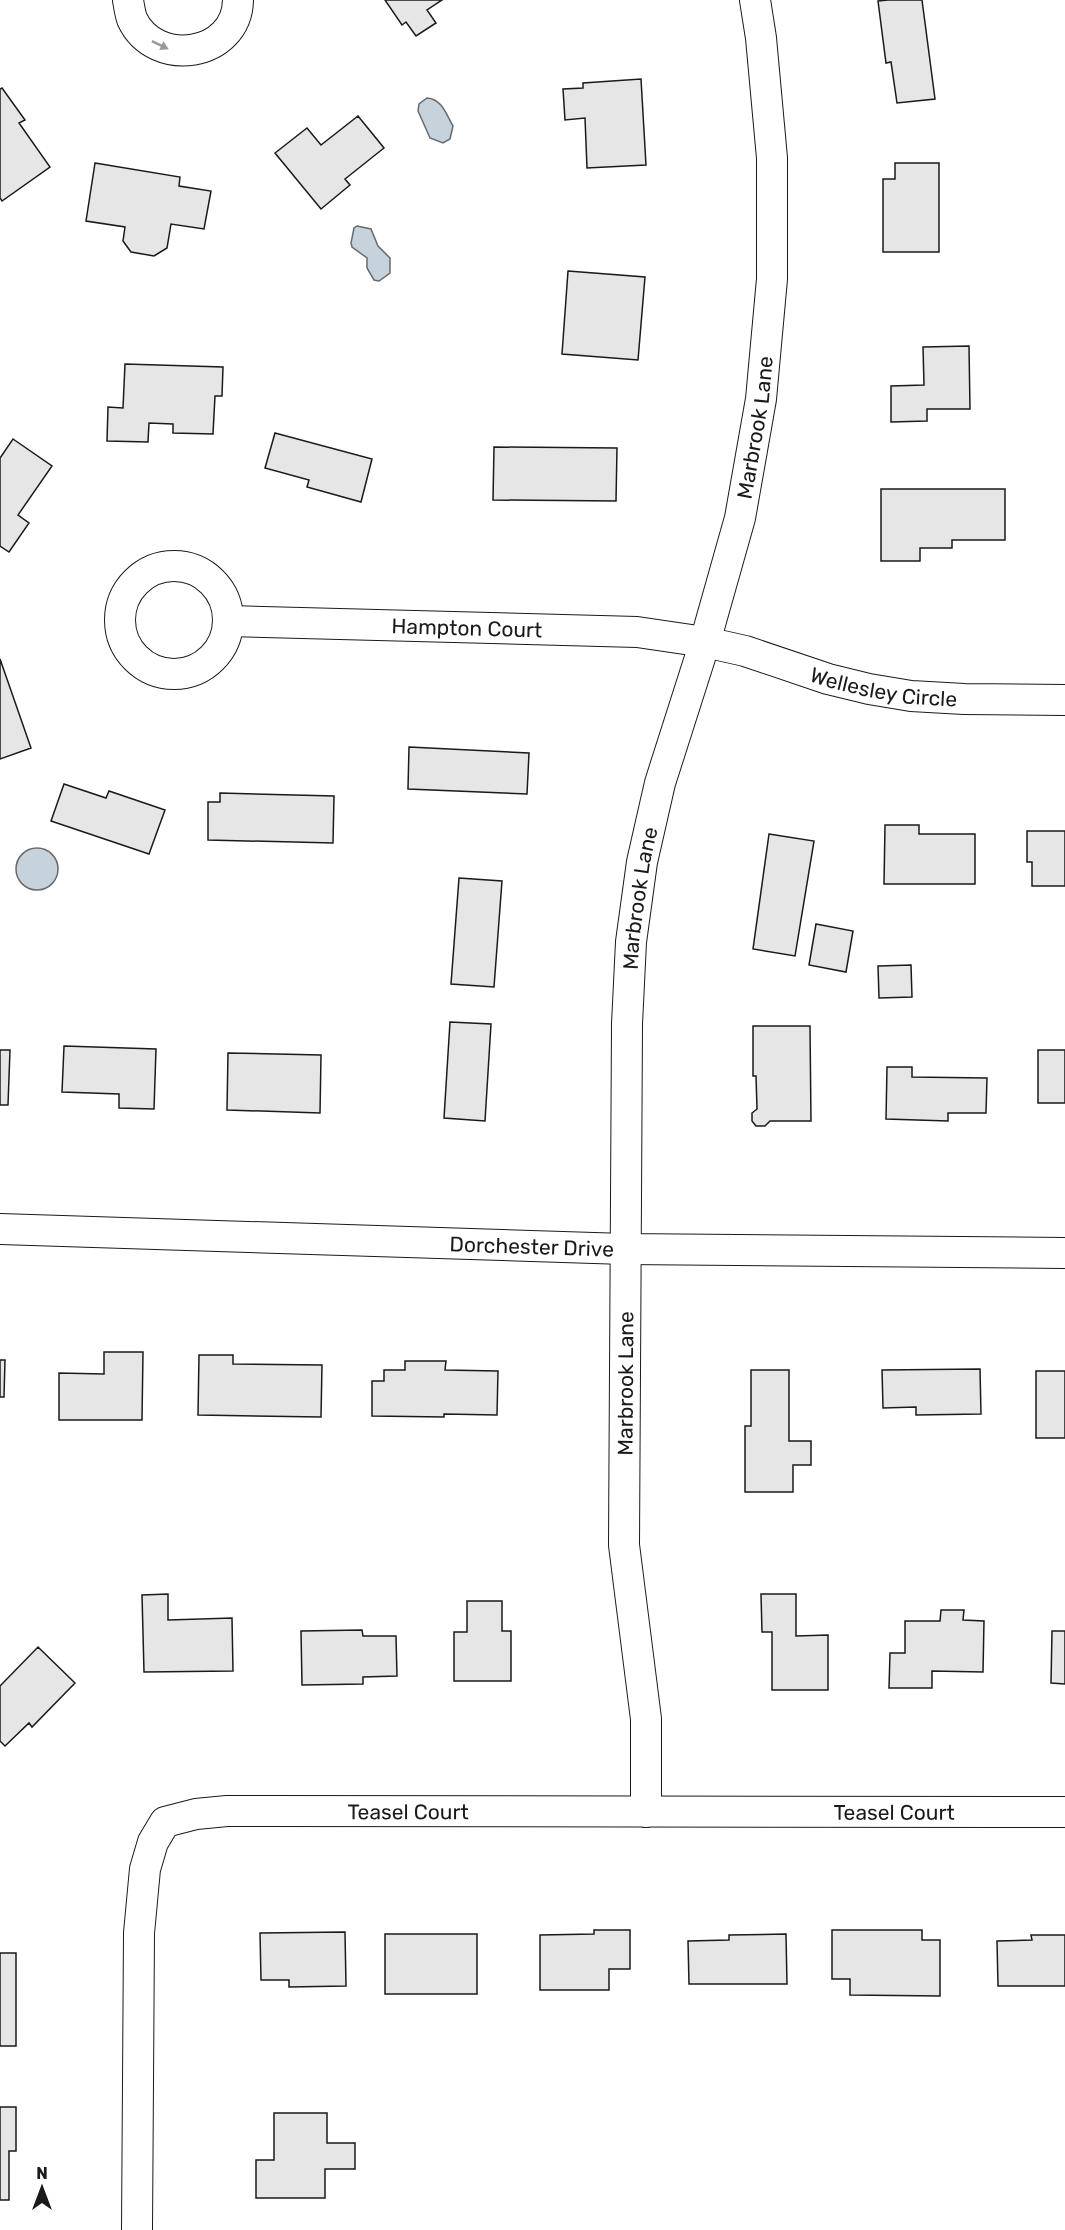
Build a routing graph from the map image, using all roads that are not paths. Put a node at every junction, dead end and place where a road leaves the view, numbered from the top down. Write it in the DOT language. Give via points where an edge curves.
graph roads {
  1 [pos="128,0"];
  2 [pos="238,0"];
  3 [pos="755,0"];
  4 [pos="229,621"];
  5 [pos="705,642"];
  6 [pos="1065,700"];
  7 [pos="0,1229"];
  8 [pos="625,1249"];
  9 [pos="1065,1253"];
  10 [pos="646,1812"];
  11 [pos="1065,1812"];
  12 [pos="137,2230"];
  1 -- 2 [label="street, one-way" via="132,18 145,37 165,49 188,52 210,45 228,30"];
  3 -- 5 [label="street, Marbrook Lane" via="772,158 772,279 761,399 740,518"];
  4 -- 5 [label="street, Hampton Court" via="637,632"];
  5 -- 6 [label="street, Wellesley Circle" via="746,651 828,679 911,696"];
  5 -- 8 [label="street, Marbrook Lane" via="660,783 642,862 632,931"];
  7 -- 8 [label="street, Dorchester Drive"];
  8 -- 9 [label="street, Dorchester Drive"];
  8 -- 10 [label="street, Marbrook Lane" via="624,1545 646,1719"];
  10 -- 11 [label="street, Teasel Court"];
  10 -- 12 [label="street, Teasel Court" via="227,1811 165,1822 153,1842 145,1869 139,1933"];
}
